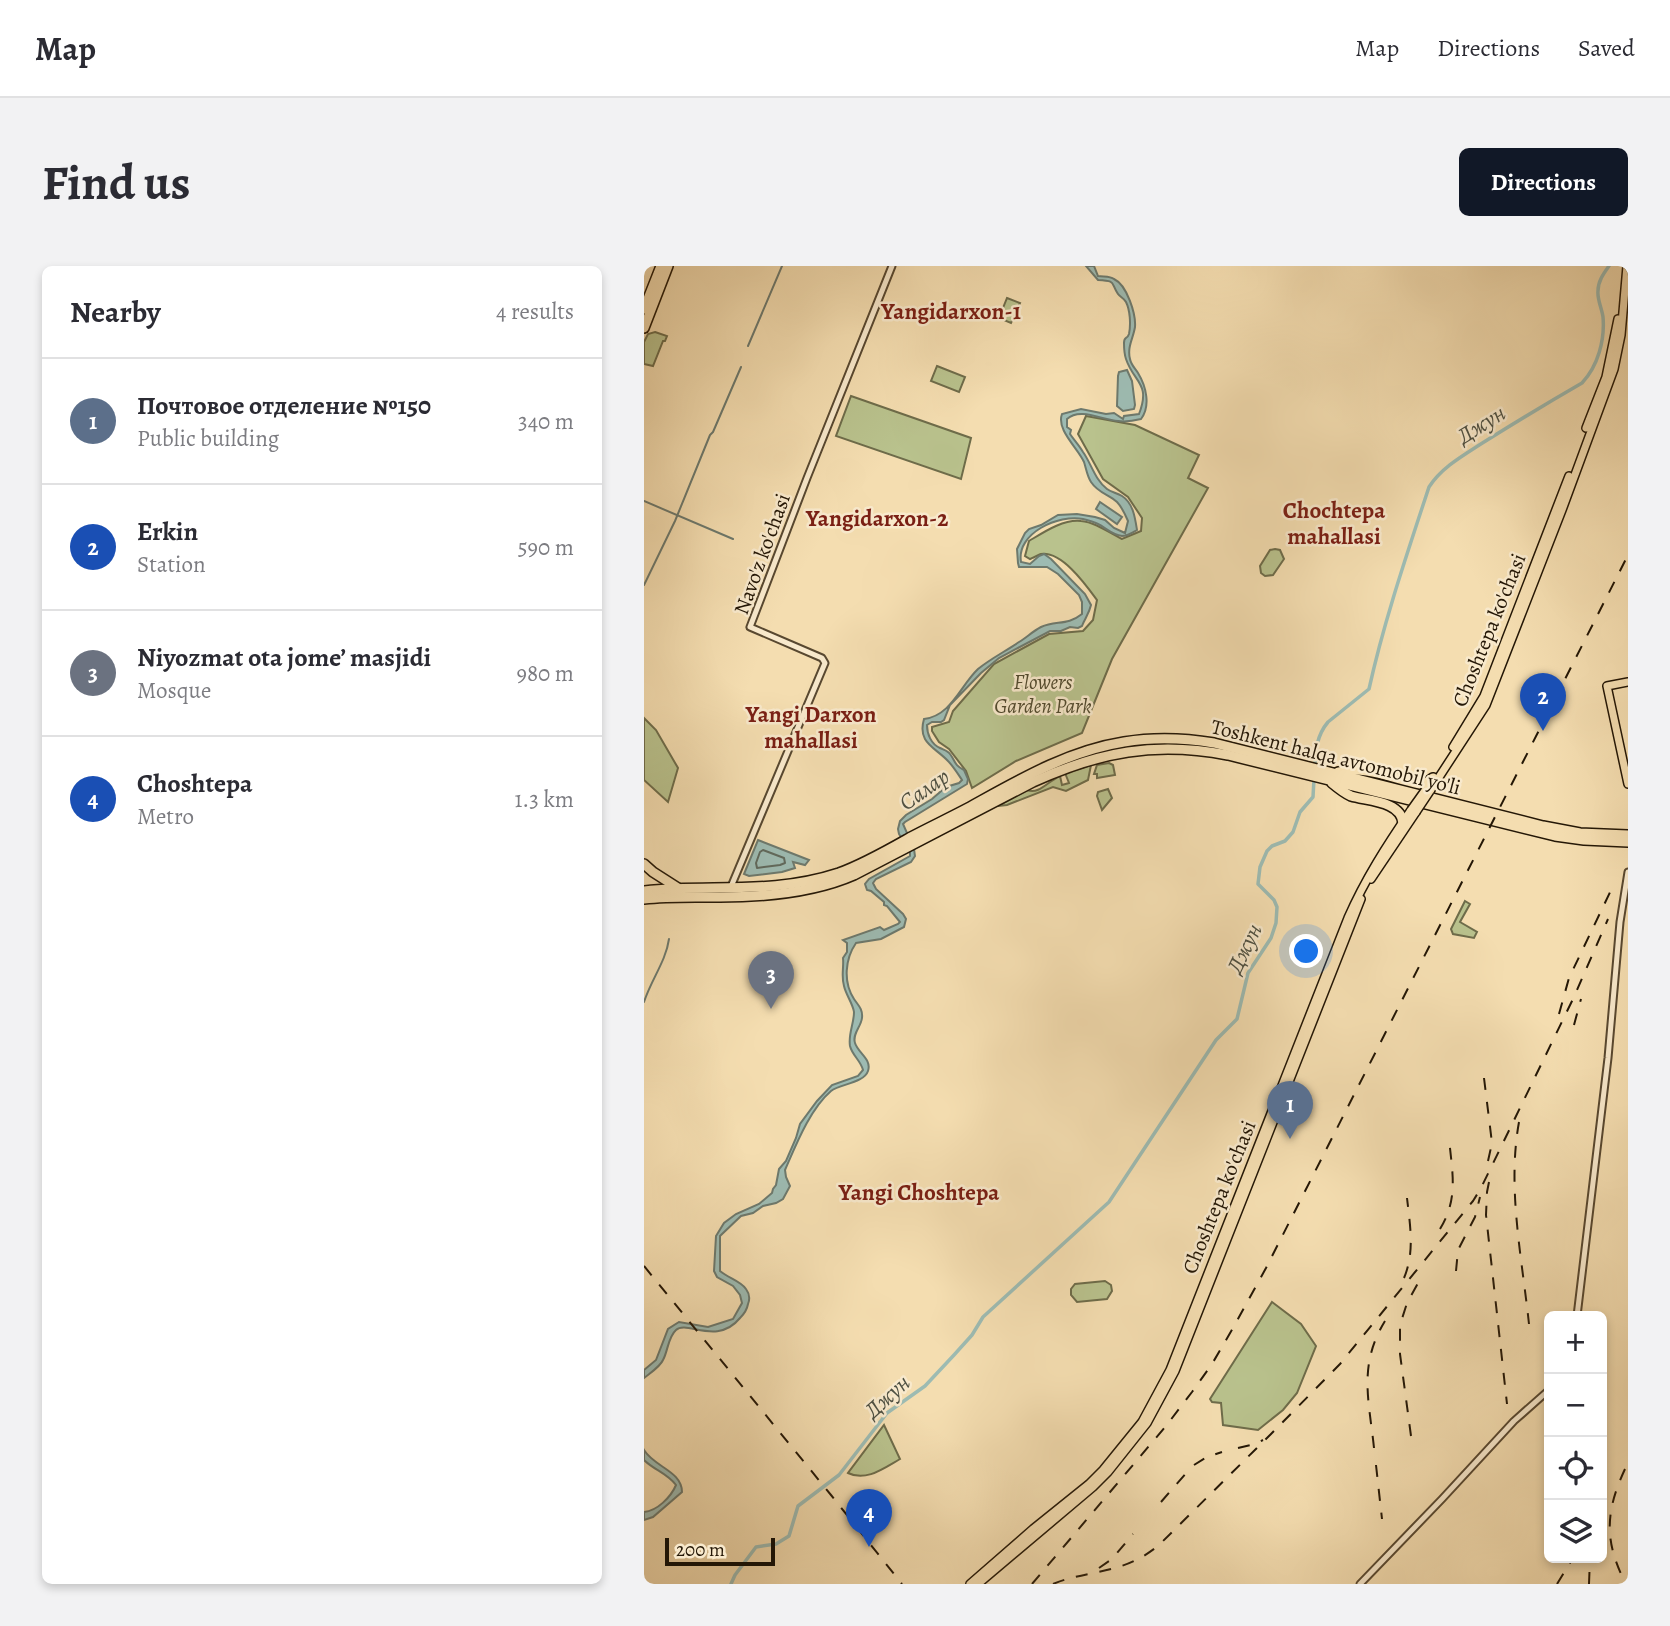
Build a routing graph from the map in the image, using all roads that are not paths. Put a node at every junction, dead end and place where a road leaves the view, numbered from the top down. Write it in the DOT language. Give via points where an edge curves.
graph roads {
  1 [pos="662,266"];
  2 [pos="668,266"];
  3 [pos="892,266"];
  4 [pos="1625,270"];
  5 [pos="644,309"];
  6 [pos="644,328"];
  7 [pos="1548,538"];
  8 [pos="1628,681"];
  9 [pos="1332,777"];
  10 [pos="1433,778"];
  11 [pos="1628,784"];
  12 [pos="1428,790"];
  13 [pos="1395,807"];
  14 [pos="1413,812"];
  15 [pos="1403,822"];
  16 [pos="1628,835"];
  17 [pos="1628,842"];
  18 [pos="644,864"];
  19 [pos="853,871"];
  20 [pos="1628,872"];
  21 [pos="679,889"];
  22 [pos="730,889"];
  23 [pos="644,891"];
  24 [pos="644,901"];
  25 [pos="1625,910"];
  26 [pos="1335,959"];
  27 [pos="1578,1311"];
  28 [pos="1161,1394"];
  29 [pos="1544,1394"];
  30 [pos="970,1584"];
  31 [pos="978,1584"];
  32 [pos="1360,1584"];
  1 -- 5 [label="highway"];
  2 -- 6 [label="highway"];
  3 -- 22 [label="street, Navo'z ko'chasi" via="750,627 825,663"];
  4 -- 7 [label="main road, Choshtepa ko'chasi" via="1606,377"];
  7 -- 10 [label="main road, Choshtepa ko'chasi" via="1481,704"];
  7 -- 12 [label="main road, Choshtepa ko'chasi" via="1486,705"];
  8 -- 11 [label="main road" via="1607,686"];
  9 -- 10 [label="highway" via="1362,770 1420,784"];
  9 -- 13 [label="highway" via="1348,795"];
  9 -- 16 [label="highway, Toshkent halqa avtomobil yo'li" via="1554,829"];
  9 -- 17 [label="highway, Toshkent halqa avtomobil yo'li" via="1555,836"];
  9 -- 19 [label="highway, Toshkent halqa avtomobil yo'li" via="1229,751 1214,743 1178,739 1122,742 1079,754"];
  10 -- 12 [label="main road, Choshtepa ko'chasi"];
  12 -- 14 [label="main road, Choshtepa ko'chasi, bridge"];
  13 -- 14 [label="highway"];
  13 -- 15 [label="highway"];
  14 -- 15 [label="main road, Choshtepa ko'chasi"];
  14 -- 26 [label="main road, Choshtepa ko'chasi" via="1371,879"];
  15 -- 26 [label="main road, Choshtepa ko'chasi" via="1367,878"];
  18 -- 21 [label="highway"];
  19 -- 22 [label="highway, Toshkent halqa avtomobil yo'li" via="790,885"];
  19 -- 24 [label="highway, Toshkent halqa avtomobil yo'li" via="815,887 782,894"];
  20 -- 25 [label="street"];
  21 -- 22 [label="highway, Toshkent halqa avtomobil yo'li"];
  21 -- 23 [label="highway, Toshkent halqa avtomobil yo'li"];
  25 -- 27 [label="street"];
  26 -- 28 [label="main road, Choshtepa ko'chasi"];
  28 -- 30 [label="main road, Choshtepa ko'chasi" via="1089,1484"];
  28 -- 31 [label="main road, Choshtepa ko'chasi" via="1135,1441 1100,1480"];
  29 -- 32 [label="street"];
}
